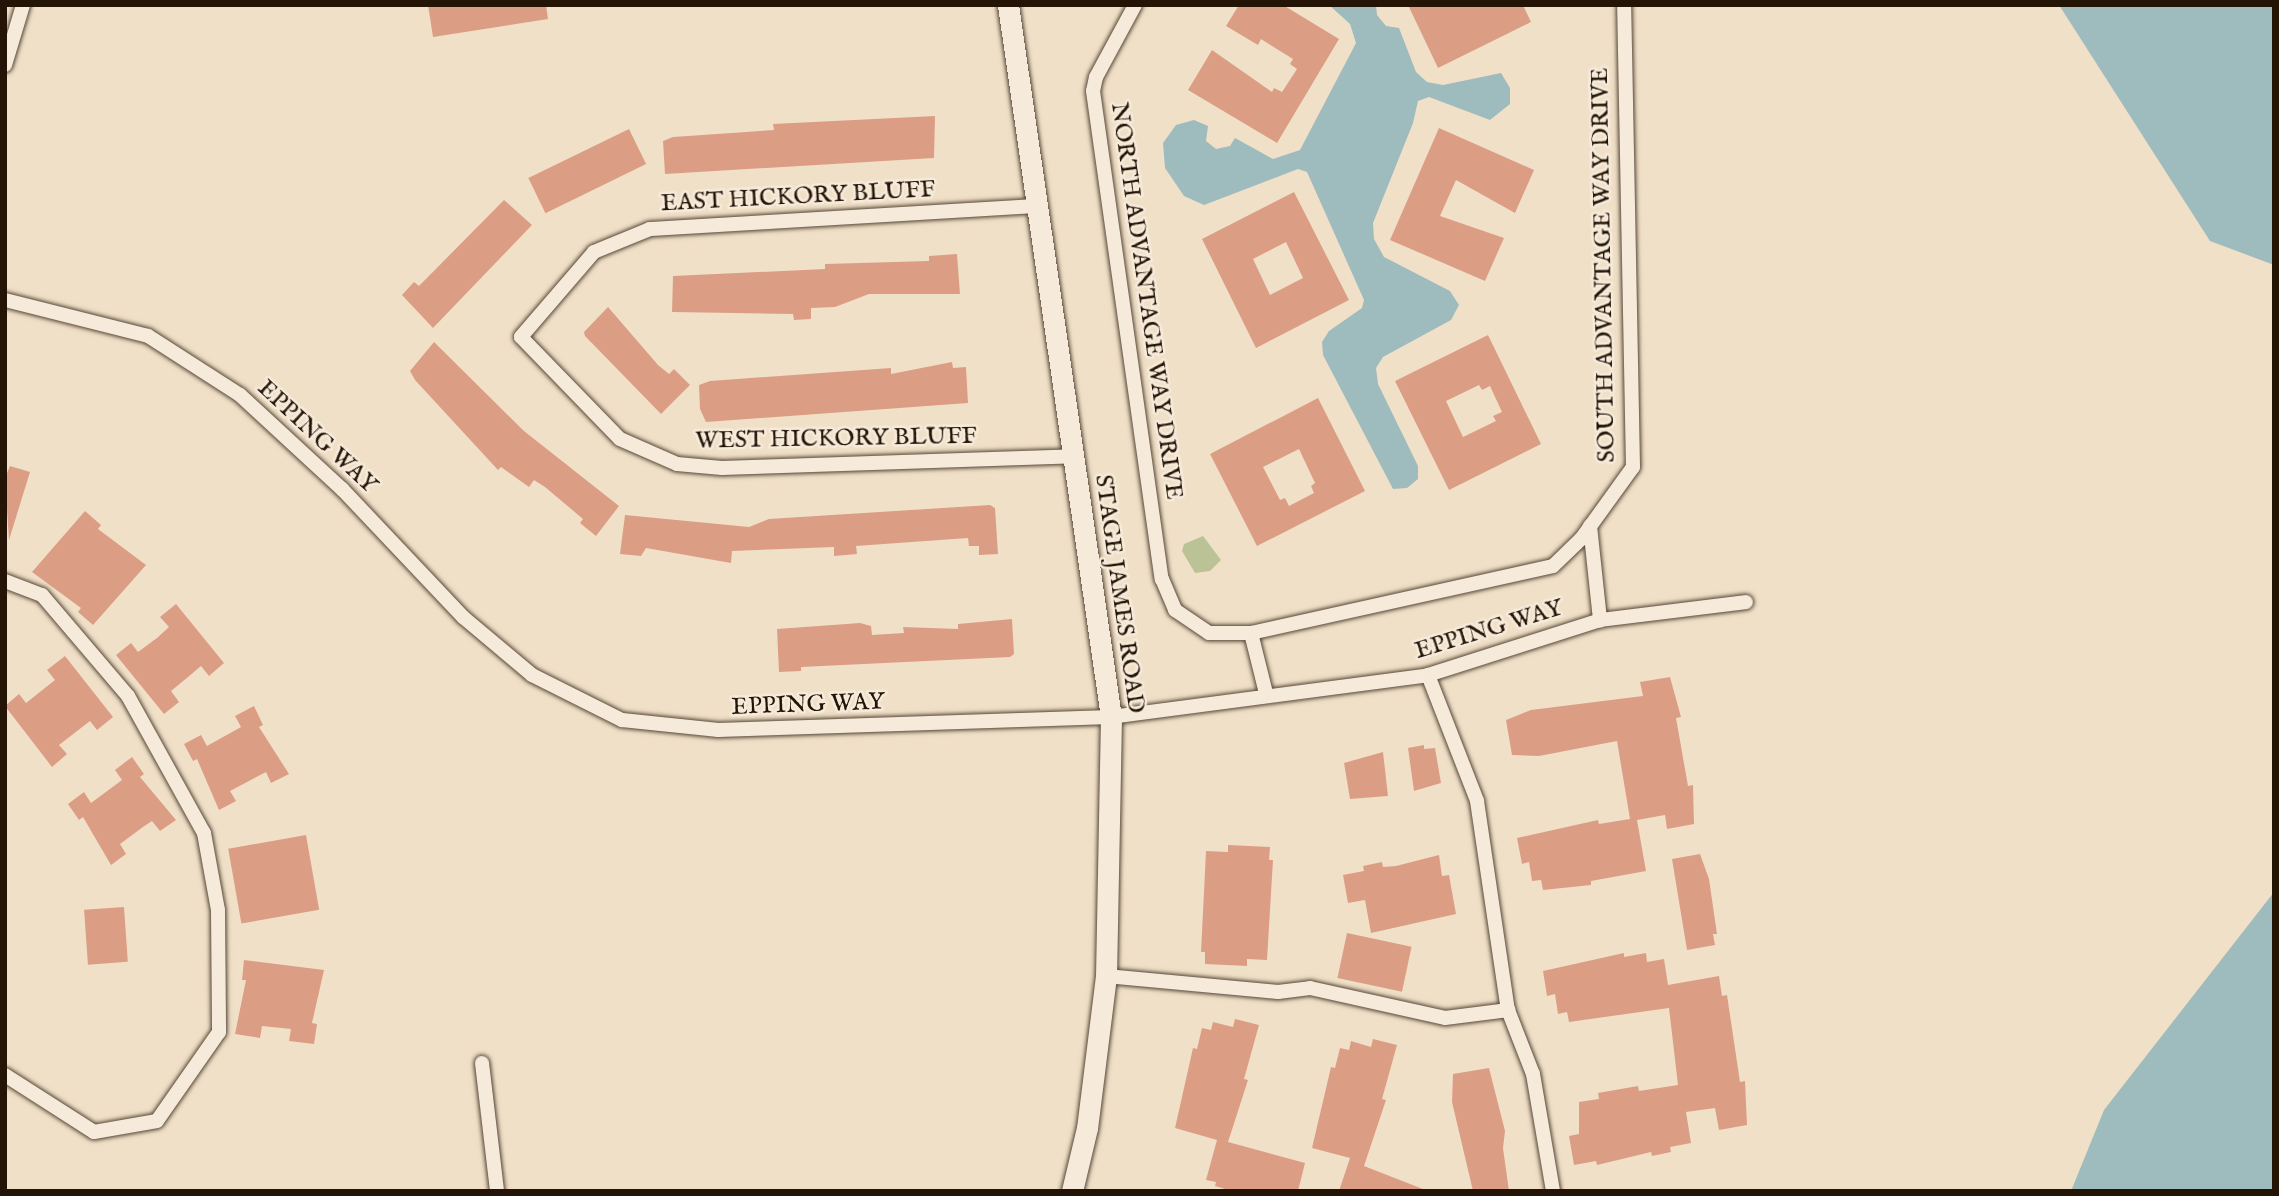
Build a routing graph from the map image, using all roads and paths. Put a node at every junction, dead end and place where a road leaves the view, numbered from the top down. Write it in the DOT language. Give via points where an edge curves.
graph roads {
  1 [pos="23,5"];
  2 [pos="1008,5"];
  3 [pos="1135,5"];
  4 [pos="1624,5"];
  5 [pos="5,65"];
  6 [pos="1037,206"];
  7 [pos="5,300"];
  8 [pos="521,337"];
  9 [pos="1075,456"];
  10 [pos="1590,526"];
  11 [pos="5,581"];
  12 [pos="1746,601"];
  13 [pos="1175,610"];
  14 [pos="1601,620"];
  15 [pos="1251,633"];
  16 [pos="1428,675"];
  17 [pos="1266,693"];
  18 [pos="1111,717"];
  19 [pos="1106,976"];
  20 [pos="1508,1010"];
  21 [pos="482,1063"];
  22 [pos="5,1075"];
  23 [pos="497,1191"];
  24 [pos="1072,1191"];
  25 [pos="1553,1191"];
  1 -- 5 [label="street"];
  2 -- 6 [label="main road, STAGE JAMES ROAD"];
  3 -- 13 [label="street, NORTH ADVANTAGE WAY DRIVE" via="1093,91 1162,579"];
  4 -- 10 [label="street, SOUTH ADVANTAGE WAY DRIVE" via="1633,467"];
  6 -- 8 [label="street, EAST HICKORY BLUFF" via="650,229 594,251"];
  6 -- 9 [label="main road, STAGE JAMES ROAD"];
  7 -- 18 [label="street, EPPING WAY" via="148,336 240,395 342,489 463,617 532,675 622,720 718,730"];
  8 -- 9 [label="street, WEST HICKORY BLUFF" via="620,439 677,464 722,468"];
  9 -- 18 [label="main road, STAGE JAMES ROAD"];
  10 -- 14 [label="street"];
  10 -- 15 [label="street, SOUTH ADVANTAGE WAY DRIVE" via="1553,566"];
  11 -- 22 [label="street" via="42,595 128,696 204,833 218,911 219,1032 157,1121 94,1132"];
  12 -- 14 [label="street, EPPING WAY"];
  13 -- 15 [label="street, SOUTH ADVANTAGE WAY DRIVE" via="1209,634"];
  14 -- 16 [label="street, EPPING WAY"];
  15 -- 17 [label="street"];
  16 -- 17 [label="street, EPPING WAY"];
  16 -- 20 [label="street" via="1477,801"];
  17 -- 18 [label="street, EPPING WAY"];
  18 -- 19 [label="main road, STAGE JAMES ROAD"];
  19 -- 20 [label="street" via="1278,992 1310,988 1445,1018"];
  19 -- 24 [label="main road, STAGE JAMES ROAD" via="1087,1128"];
  20 -- 25 [label="street" via="1533,1074"];
  21 -- 23 [label="street"];
}
